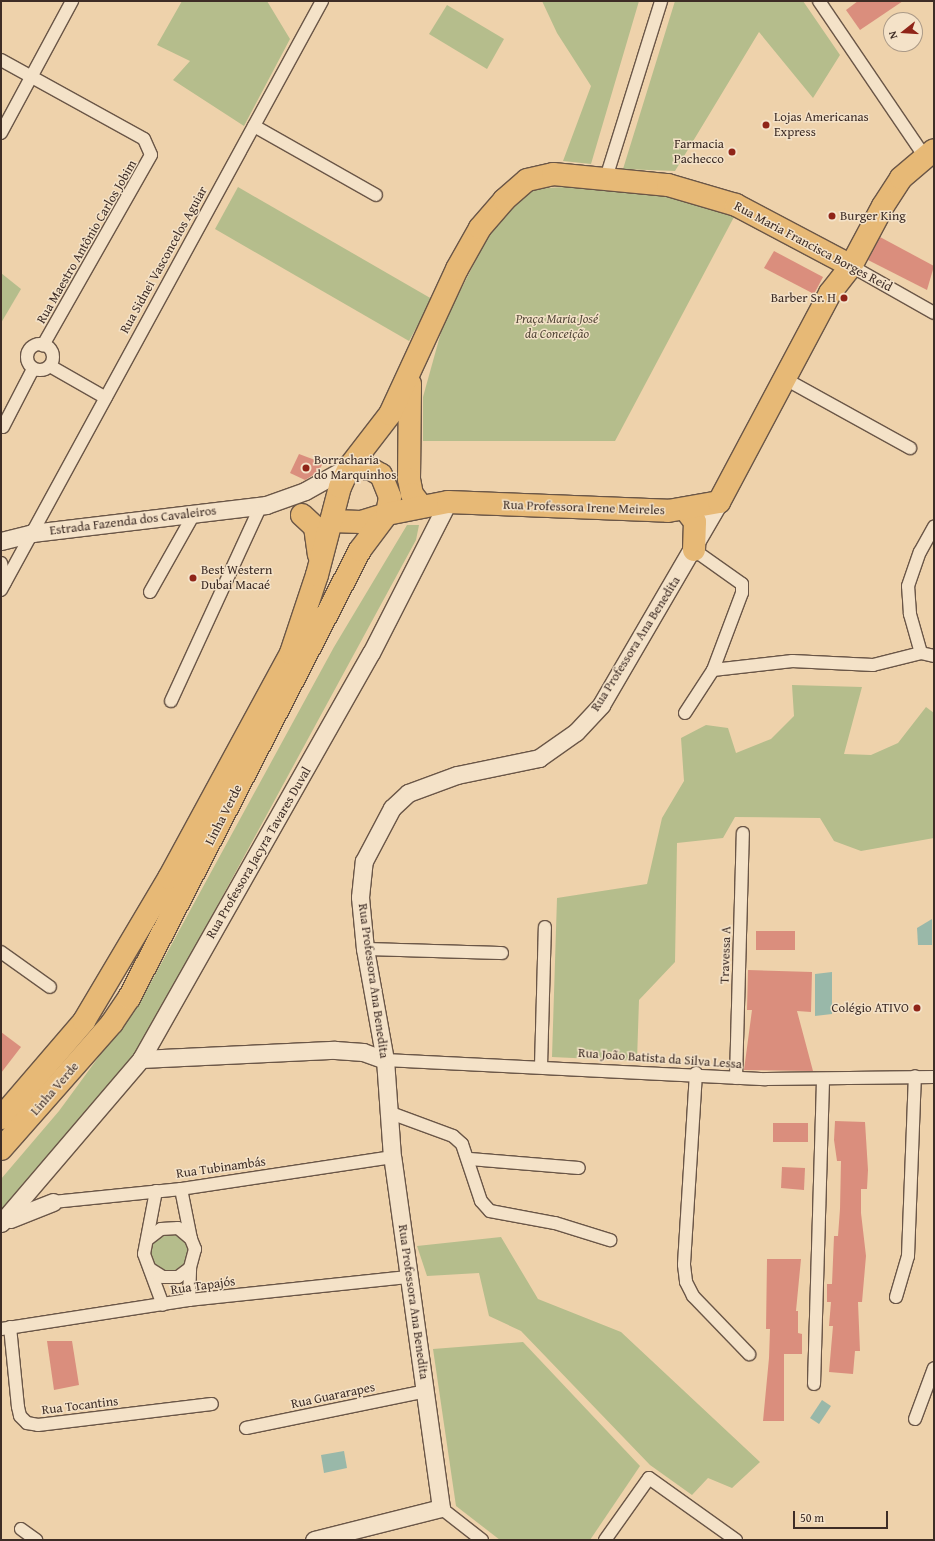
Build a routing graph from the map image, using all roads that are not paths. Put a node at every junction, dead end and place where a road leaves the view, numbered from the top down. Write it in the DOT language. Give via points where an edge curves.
graph roads {
  1 [pos="72,1"];
  2 [pos="322,1"];
  3 [pos="660,1"];
  4 [pos="819,1"];
  5 [pos="1,60"];
  6 [pos="32,78"];
  7 [pos="254,126"];
  8 [pos="1,133"];
  9 [pos="929,154"];
  10 [pos="606,178"];
  11 [pos="376,195"];
  12 [pos="821,250"];
  13 [pos="851,266"];
  14 [pos="830,293"];
  15 [pos="934,313"];
  16 [pos="43,345"];
  17 [pos="50,366"];
  18 [pos="413,367"];
  19 [pos="33,368"];
  20 [pos="786,379"];
  21 [pos="106,398"];
  22 [pos="3,427"];
  23 [pos="910,448"];
  24 [pos="350,466"];
  25 [pos="448,502"];
  26 [pos="719,502"];
  27 [pos="264,505"];
  28 [pos="421,506"];
  29 [pos="684,509"];
  30 [pos="194,514"];
  31 [pos="387,514"];
  32 [pos="302,515"];
  33 [pos="331,521"];
  34 [pos="934,527"];
  35 [pos="32,533"];
  36 [pos="1,541"];
  37 [pos="694,550"];
  38 [pos="1,563"];
  39 [pos="317,575"];
  40 [pos="3,587"];
  41 [pos="150,592"];
  42 [pos="921,653"];
  43 [pos="934,656"];
  44 [pos="713,670"];
  45 [pos="171,701"];
  46 [pos="685,712"];
  47 [pos="743,833"];
  48 [pos="545,927"];
  49 [pos="366,948"];
  50 [pos="1,952"];
  51 [pos="502,953"];
  52 [pos="50,987"];
  53 [pos="141,1059"];
  54 [pos="385,1060"];
  55 [pos="542,1066"];
  56 [pos="696,1073"];
  57 [pos="915,1076"];
  58 [pos="934,1077"];
  59 [pos="736,1078"];
  60 [pos="823,1079"];
  61 [pos="388,1112"];
  62 [pos="1,1118"];
  63 [pos="1,1149"];
  64 [pos="392,1157"];
  65 [pos="470,1159"];
  66 [pos="579,1168"];
  67 [pos="38,1182"];
  68 [pos="181,1189"];
  69 [pos="156,1191"];
  70 [pos="53,1202"];
  71 [pos="1,1223"];
  72 [pos="148,1239"];
  73 [pos="191,1239"];
  74 [pos="610,1240"];
  75 [pos="190,1268"];
  76 [pos="150,1269"];
  77 [pos="409,1277"];
  78 [pos="896,1297"];
  79 [pos="189,1300"];
  80 [pos="163,1305"];
  81 [pos="6,1328"];
  82 [pos="749,1354"];
  83 [pos="934,1368"];
  84 [pos="814,1384"];
  85 [pos="426,1391"];
  86 [pos="212,1404"];
  87 [pos="914,1419"];
  88 [pos="246,1428"];
  89 [pos="441,1508"];
  90 [pos="21,1529"];
  91 [pos="36,1540"];
  92 [pos="314,1540"];
  93 [pos="482,1540"];
  94 [pos="605,1540"];
  95 [pos="736,1540"];
  1 -- 6 [label="street"];
  2 -- 7 [label="street, Rua Sidnei Vasconcelos Aguiar"];
  3 -- 10 [label="street"];
  4 -- 9 [label="street"];
  5 -- 6 [label="street"];
  6 -- 8 [label="street"];
  6 -- 16 [label="street, Rua Maestro Antônio Carlos Jobim" via="144,139 151,155"];
  7 -- 11 [label="street"];
  7 -- 21 [label="street, Rua Sidnei Vasconcelos Aguiar"];
  9 -- 13 [label="highway, Rua Professora Ana Benedita" via="901,178"];
  10 -- 12 [label="highway, Rua Maria Francisca Borges Reid" via="668,185 736,205"];
  10 -- 18 [label="highway, Rua Maria Francisca Borges Reid" via="540,175 527,180 504,200 480,228 457,269"];
  12 -- 13 [label="highway, Rua Maria Francisca Borges Reid"];
  12 -- 14 [label="highway" via="835,269"];
  13 -- 14 [label="highway, Rua Professora Ana Benedita"];
  13 -- 15 [label="street, Rua Maria Francisca Borges Reid"];
  14 -- 20 [label="highway, Rua Professora Ana Benedita"];
  16 -- 17 [label="street" via="53,354"];
  16 -- 19 [label="street" via="36,345 27,356"];
  17 -- 19 [label="street" via="42,370"];
  17 -- 21 [label="street"];
  18 -- 24 [label="highway, Rua Maria Francisca Borges Reid" via="390,414"];
  18 -- 28 [label="highway, Rua Maria Francisca Borges Reid" via="407,411 409,479 412,494"];
  19 -- 22 [label="street"];
  20 -- 23 [label="street"];
  20 -- 26 [label="highway, Rua Professora Ana Benedita"];
  21 -- 35 [label="street, Rua Sidnei Vasconcelos Aguiar"];
  24 -- 27 [label="street, Estrada Fazenda dos Cavaleiros" via="305,491"];
  24 -- 31 [label="highway" via="371,469 381,475 390,498"];
  24 -- 33 [label="highway, Rua Maria Francisca Borges Reid" via="340,487"];
  25 -- 28 [label="highway"];
  25 -- 29 [label="highway, Rua Professora Irene Meireles"];
  25 -- 53 [label="street, Rua Professora Jacyra Tavares Duval" via="368,660"];
  26 -- 29 [label="highway, Rua Professora Irene Meireles"];
  26 -- 37 [label="street, Rua Professora Ana Benedita"];
  27 -- 30 [label="street, Estrada Fazenda dos Cavaleiros"];
  27 -- 32 [label="street, Estrada Fazenda dos Cavaleiros"];
  27 -- 45 [label="street"];
  28 -- 31 [label="highway"];
  29 -- 37 [label="highway" via="695,522"];
  30 -- 35 [label="street, Estrada Fazenda dos Cavaleiros"];
  30 -- 41 [label="street"];
  31 -- 33 [label="highway" via="361,522"];
  31 -- 63 [label="highway, Linha Verde" via="360,550 129,998 112,1022"];
  32 -- 33 [label="street, Estrada Fazenda dos Cavaleiros"];
  32 -- 39 [label="highway" via="317,534"];
  33 -- 39 [label="highway, Linha Verde"];
  34 -- 42 [label="street" via="920,552 908,586 910,614"];
  35 -- 36 [label="street, Estrada Fazenda dos Cavaleiros"];
  35 -- 40 [label="street, Rua Sidnei Vasconcelos Aguiar"];
  37 -- 44 [label="street" via="742,584 742,593"];
  37 -- 49 [label="street, Rua Professora Ana Benedita" via="601,705 576,732 540,758 426,785 408,793 392,808 363,869 360,897"];
  38 -- 40 [label="street"];
  39 -- 62 [label="highway, Linha Verde" via="290,653 131,946 84,1021"];
  42 -- 43 [label="street"];
  42 -- 44 [label="street" via="873,665 792,661"];
  44 -- 46 [label="street"];
  47 -- 59 [label="street, Travessa A"];
  48 -- 55 [label="street"];
  49 -- 51 [label="street"];
  49 -- 54 [label="street, Rua Professora Ana Benedita"];
  50 -- 52 [label="street"];
  53 -- 54 [label="street" via="335,1050 363,1052"];
  53 -- 67 [label="street, Rua Professora Jacyra Tavares Duval"];
  54 -- 55 [label="street, Rua João Batista da Silva Lessa"];
  54 -- 61 [label="street, Rua Professora Ana Benedita"];
  55 -- 56 [label="street, Rua João Batista da Silva Lessa"];
  56 -- 59 [label="street, Rua João Batista da Silva Lessa"];
  56 -- 82 [label="street" via="684,1264 686,1282 693,1296"];
  57 -- 58 [label="street, Rua João Batista da Silva Lessa"];
  57 -- 60 [label="street, Rua João Batista da Silva Lessa"];
  57 -- 78 [label="street" via="909,1242 905,1272"];
  59 -- 60 [label="street, Rua João Batista da Silva Lessa"];
  60 -- 84 [label="street"];
  61 -- 64 [label="street, Rua Professora Ana Benedita"];
  61 -- 65 [label="street" via="453,1136 462,1144"];
  64 -- 68 [label="street, Rua Tubinambás"];
  64 -- 77 [label="street, Rua Professora Ana Benedita"];
  65 -- 66 [label="street"];
  65 -- 74 [label="street" via="481,1201 490,1211 555,1223"];
  67 -- 70 [label="street" via="37,1195"];
  67 -- 71 [label="street, Rua Professora Jacyra Tavares Duval"];
  68 -- 69 [label="street, Rua Tubinambás"];
  68 -- 73 [label="street"];
  69 -- 70 [label="street, Rua Tubinambás"];
  69 -- 72 [label="street"];
  70 -- 71 [label="street, Rua Professora Jacyra Tavares Duval"];
  72 -- 73 [label="street" via="170,1227 178,1228"];
  72 -- 76 [label="street" via="144,1254"];
  73 -- 75 [label="street" via="195,1255"];
  75 -- 76 [label="street" via="170,1278"];
  75 -- 79 [label="street"];
  76 -- 80 [label="street"];
  77 -- 79 [label="street, Rua Tapajós"];
  77 -- 85 [label="street, Rua Professora Ana Benedita"];
  79 -- 80 [label="street, Rua Tapajós"];
  80 -- 81 [label="street, Rua Tapajós"];
  81 -- 86 [label="street, Rua Tocantins" via="18,1407 20,1416 27,1423 38,1425"];
  83 -- 87 [label="street"];
  85 -- 88 [label="street, Rua Guararapes"];
  85 -- 89 [label="street, Rua Professora Ana Benedita"];
  89 -- 92 [label="street"];
  89 -- 93 [label="street"];
  90 -- 91 [label="street"];
  94 -- 95 [label="street" via="649,1478"];
}
